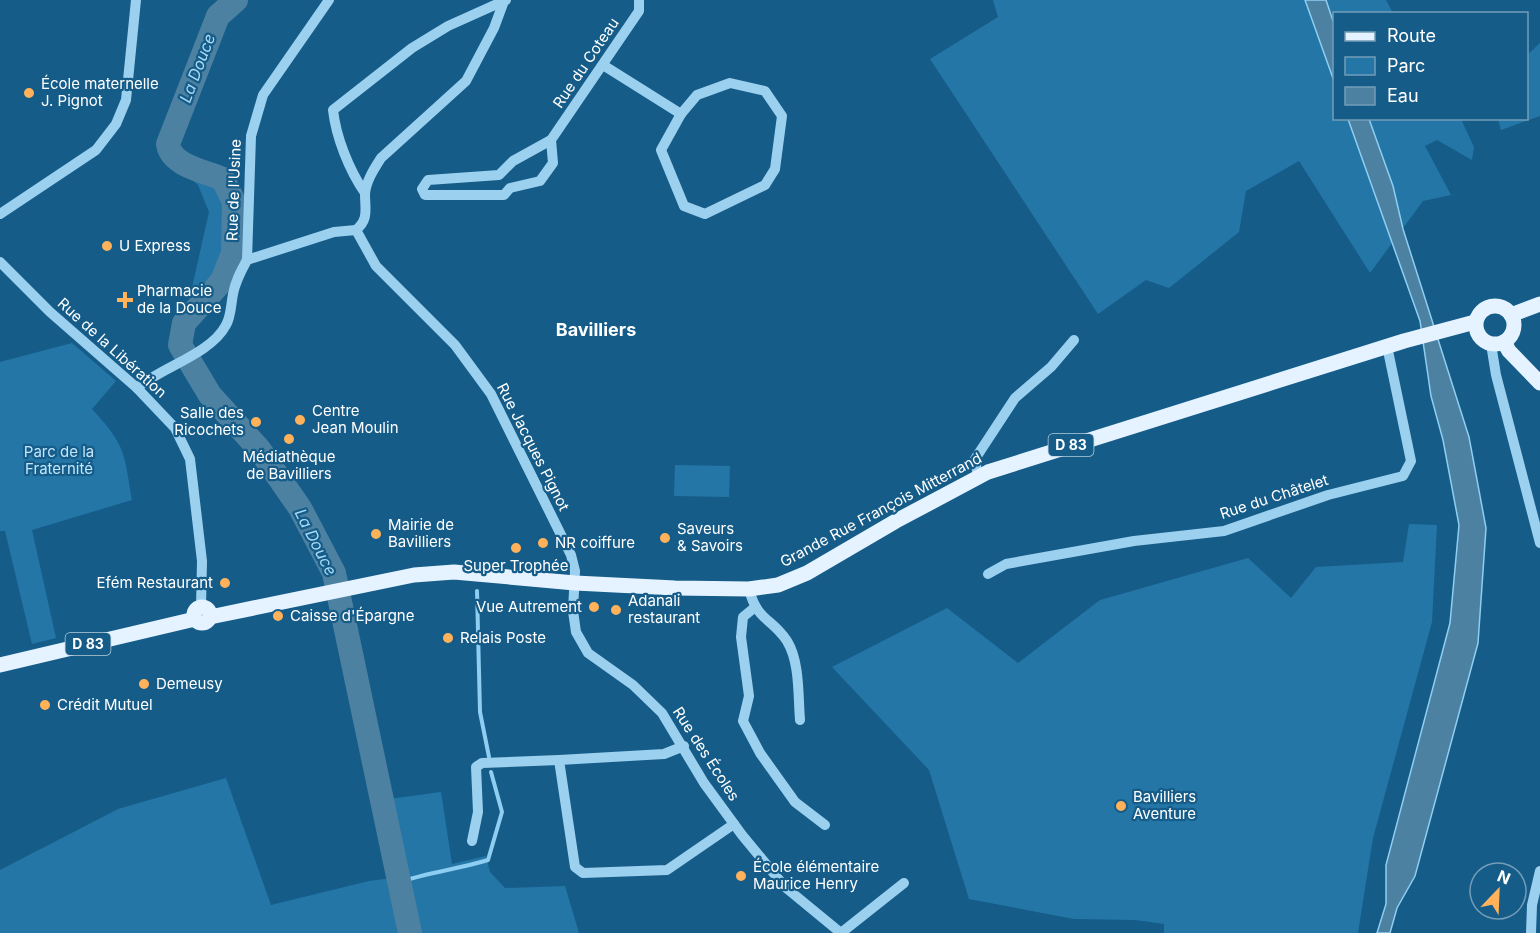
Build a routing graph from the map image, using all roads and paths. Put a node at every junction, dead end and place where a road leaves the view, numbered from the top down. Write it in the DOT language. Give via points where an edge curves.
graph roads {
  1 [pos="136,0"];
  2 [pos="329,0"];
  3 [pos="639,0"];
  4 [pos="505,1"];
  5 [pos="603,64"];
  6 [pos="681,114"];
  7 [pos="551,140"];
  8 [pos="365,193"];
  9 [pos="0,214"];
  10 [pos="356,230"];
  11 [pos="247,260"];
  12 [pos="0,262"];
  13 [pos="1540,304"];
  14 [pos="1511,315"];
  15 [pos="1475,322"];
  16 [pos="1074,340"];
  17 [pos="1498,343"];
  18 [pos="1386,346"];
  19 [pos="1540,383"];
  20 [pos="137,388"];
  21 [pos="978,477"];
  22 [pos="1540,543"];
  23 [pos="988,574"];
  24 [pos="575,583"];
  25 [pos="749,589"];
  26 [pos="754,608"];
  27 [pos="202,614"];
  28 [pos="0,665"];
  29 [pos="800,720"];
  30 [pos="684,746"];
  31 [pos="559,760"];
  32 [pos="734,824"];
  33 [pos="825,825"];
  34 [pos="471,841"];
  35 [pos="1540,871"];
  36 [pos="904,883"];
  37 [pos="841,933"];
  38 [pos="1531,933"];
  1 -- 9 [label="street" via="126,100 116,124 96,150"];
  2 -- 11 [label="street, Rue de l'Usine" via="263,95 251,136"];
  3 -- 5 [label="street, Rue du Coteau" via="639,11"];
  4 -- 8 [label="street" via="466,81 381,158"];
  4 -- 8 [label="street" via="448,26 412,48 333,110 334,123"];
  5 -- 6 [label="street"];
  5 -- 7 [label="street, Rue du Coteau"];
  6 -- 6 [label="street" via="661,150 684,206 705,214 765,185 775,169 782,116 765,92 730,83 698,95"];
  7 -- 7 [label="street, Rue du Coteau" via="553,163 540,181 510,189 504,195 425,195 422,189 428,180 499,175 513,161"];
  8 -- 10 [label="street" via="367,213 364,224"];
  10 -- 11 [label="street" via="334,232"];
  10 -- 24 [label="street, Rue Jacques Pignot" via="376,266 455,345 491,394 571,555"];
  11 -- 20 [label="street" via="220,336"];
  12 -- 20 [label="street, Rue de la Libération"];
  13 -- 14 [label="main road"];
  14 -- 15 [label="main road" via="1501,307 1488,307"];
  14 -- 17 [label="main road" via="1513,333"];
  15 -- 17 [label="main road" via="1480,339"];
  15 -- 18 [label="main road, Grande Rue François Mitterrand / D 83"];
  16 -- 21 [label="street" via="1051,367 1015,398 975,459"];
  17 -- 19 [label="main road"];
  17 -- 22 [label="street" via="1496,375"];
  18 -- 21 [label="main road, Grande Rue François Mitterrand / D 83"];
  18 -- 23 [label="street, Rue du Châtelet" via="1411,461 1403,476 1328,495 1224,531 1134,541 1005,564"];
  20 -- 27 [label="street, Rue de la Libération" via="175,428 190,459 202,561"];
  21 -- 25 [label="main road, Grande Rue François Mitterrand / D 83" via="807,573 777,585"];
  24 -- 25 [label="main road, Grande Rue François Mitterrand / D 83"];
  24 -- 27 [label="main road, Grande Rue François Mitterrand / D 83" via="454,572 414,575"];
  24 -- 30 [label="street, Rue des Écoles" via="576,632 588,653 641,692 662,713"];
  25 -- 26 [label="street"];
  26 -- 29 [label="street" via="787,641 794,659"];
  26 -- 33 [label="street" via="743,617 741,637 749,696 743,721 795,802"];
  27 -- 28 [label="main road, Grande Rue François Mitterrand / D 83"];
  30 -- 31 [label="street" via="664,754"];
  30 -- 32 [label="street, Rue des Écoles" via="704,783"];
  31 -- 32 [label="street" via="575,867 583,873 667,870"];
  31 -- 34 [label="street" via="482,762 476,767 478,812"];
  32 -- 37 [label="street, Rue des Écoles" via="786,887"];
  35 -- 38 [label="street" via="1532,905"];
  36 -- 37 [label="street"];
}
